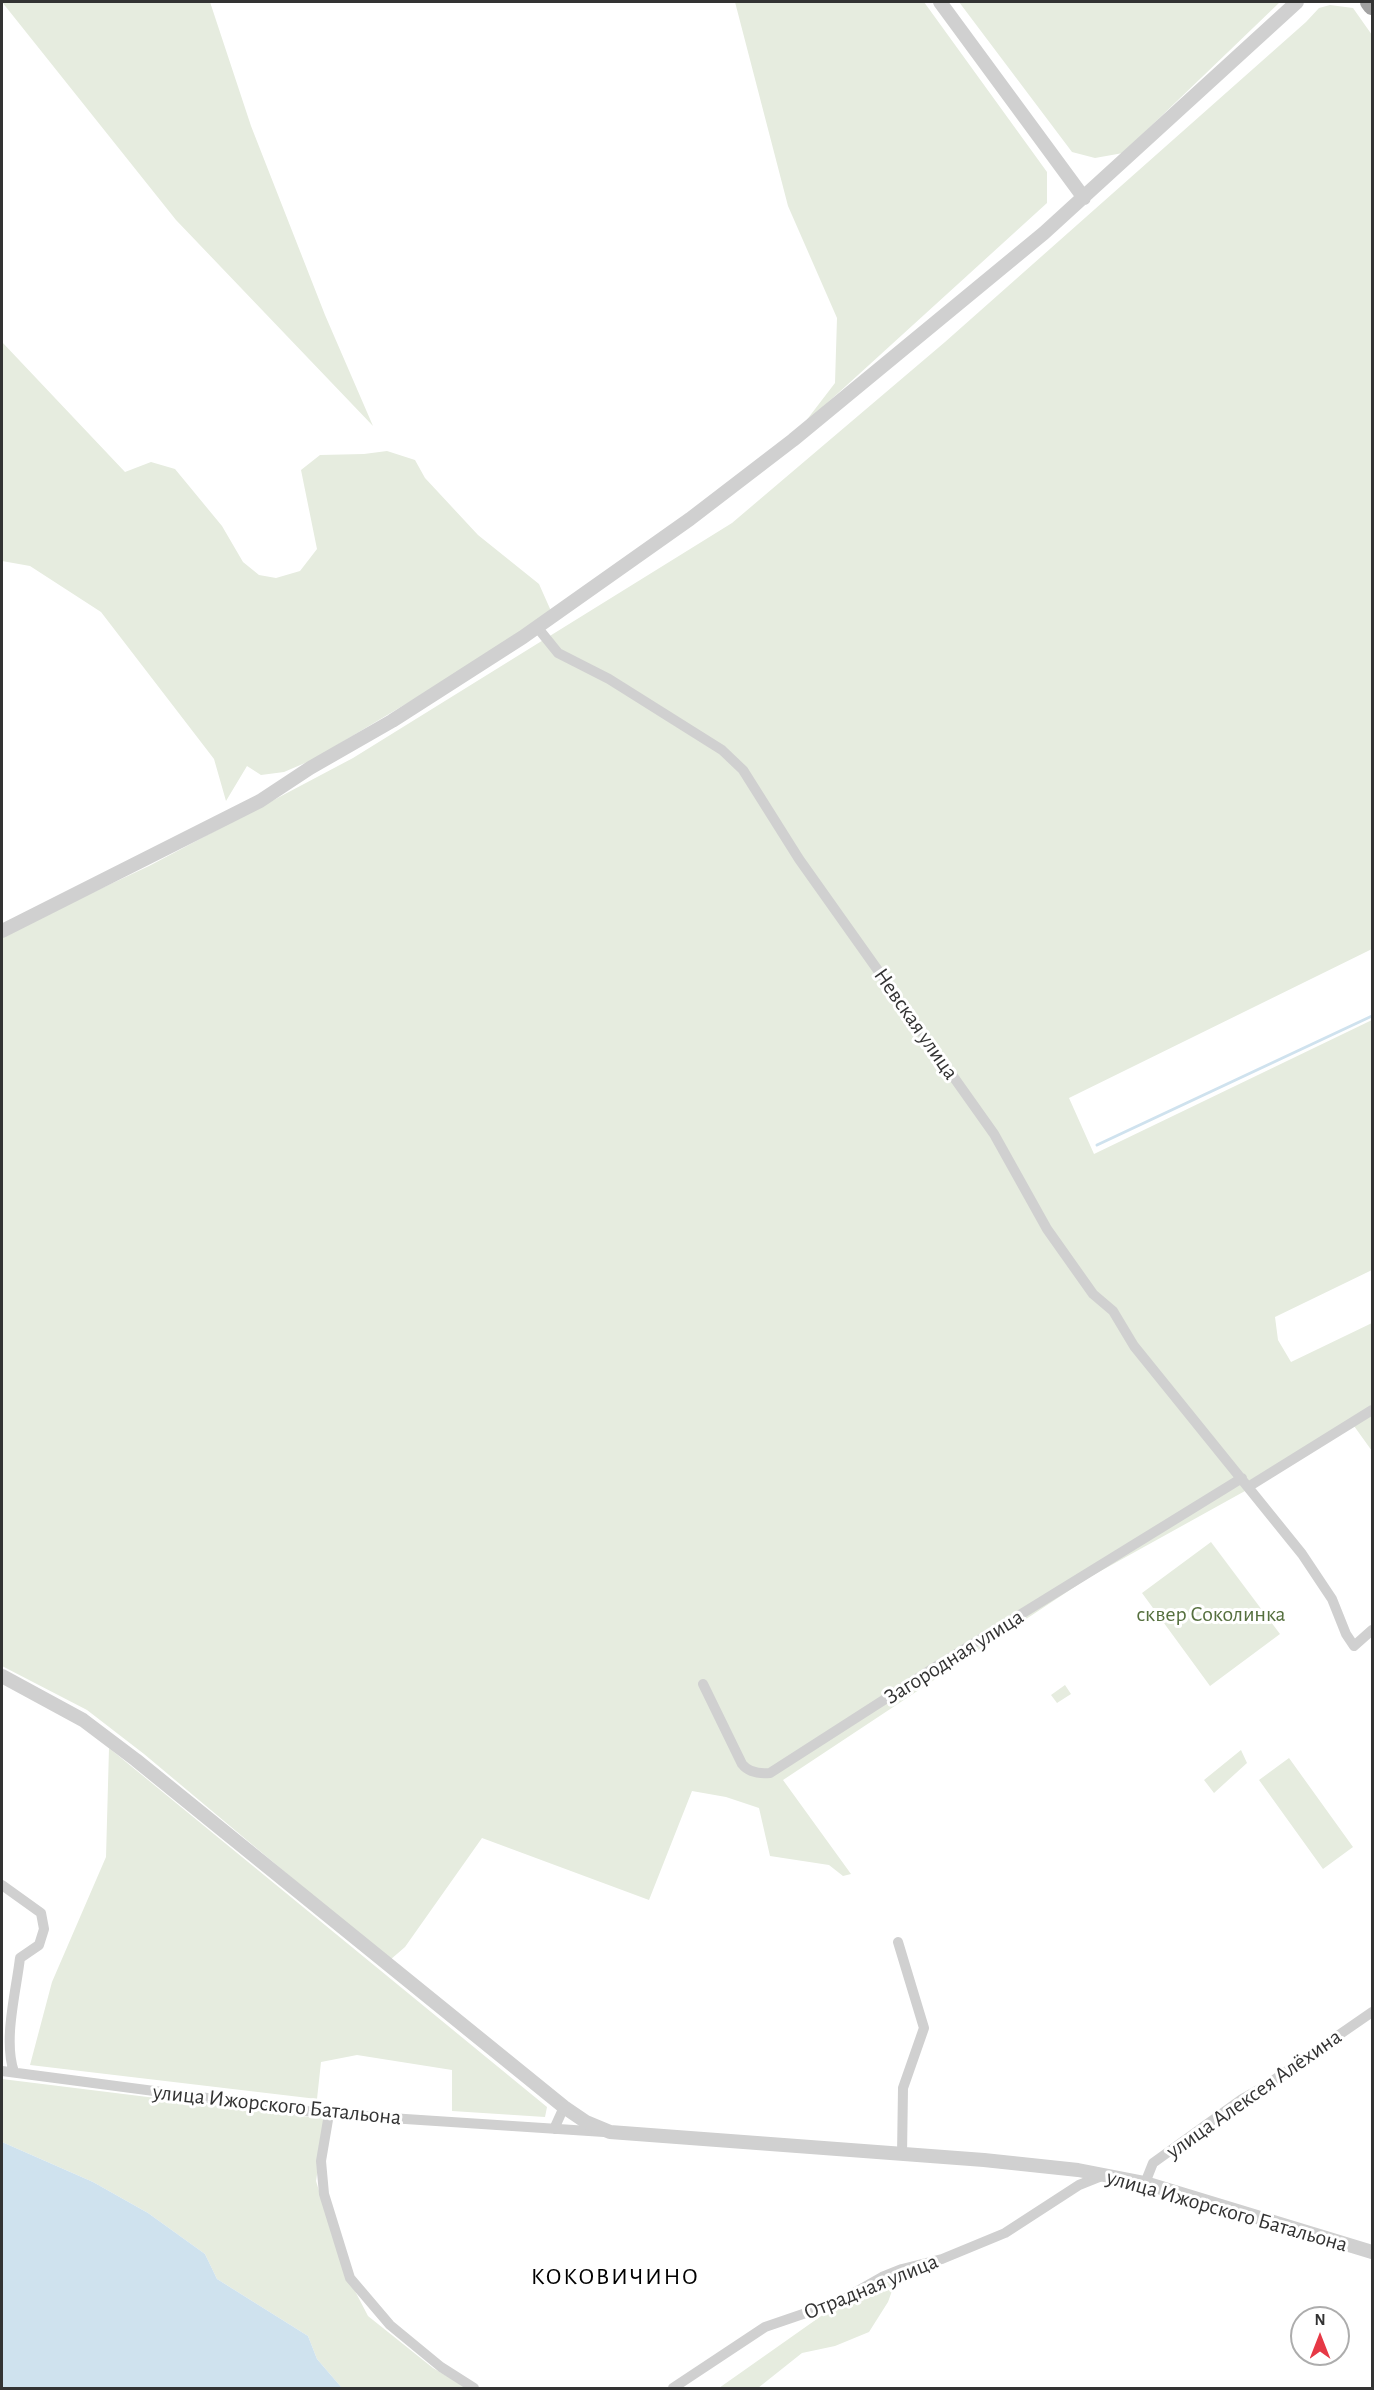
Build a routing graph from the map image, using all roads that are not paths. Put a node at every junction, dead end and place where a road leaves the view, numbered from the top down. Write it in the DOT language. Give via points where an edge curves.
graph roads {
  1 [pos="940,2"];
  2 [pos="1297,2"];
  3 [pos="1358,2"];
  4 [pos="1369,2"];
  5 [pos="1372,8"];
  6 [pos="1084,198"];
  7 [pos="537,627"];
  8 [pos="2,931"];
  9 [pos="1372,1410"];
  10 [pos="1245,1483"];
  11 [pos="1372,1630"];
  12 [pos="2,1676"];
  13 [pos="703,1684"];
  14 [pos="2,1885"];
  15 [pos="898,1942"];
  16 [pos="1372,2012"];
  17 [pos="2,2071"];
  18 [pos="14,2073"];
  19 [pos="564,2108"];
  20 [pos="329,2115"];
  21 [pos="554,2129"];
  22 [pos="610,2132"];
  23 [pos="902,2155"];
  24 [pos="1104,2175"];
  25 [pos="1145,2183"];
  26 [pos="1372,2252"];
  27 [pos="474,2388"];
  28 [pos="673,2388"];
  1 -- 6 [label="street"];
  2 -- 6 [label="street"];
  3 -- 5 [label="street"];
  4 -- 5 [label="highway"];
  6 -- 7 [label="street" via="793,440 690,519"];
  7 -- 8 [label="street" via="260,801"];
  7 -- 10 [label="street, Невская улица" via="558,653 609,679 722,750 743,770 799,859 994,1134 1047,1229 1093,1294 1113,1311 1134,1346"];
  9 -- 10 [label="street, Загородная улица"];
  10 -- 11 [label="street, Невская улица" via="1323,1583 1354,1646"];
  10 -- 13 [label="street, Загородная улица" via="932,1669 770,1773 760,1774 742,1764"];
  12 -- 19 [label="street" via="83,1720 136,1760"];
  14 -- 18 [label="street" via="41,1913 44,1929 39,1946 20,1958 9,2059"];
  15 -- 23 [label="street" via="924,2028 903,2088"];
  16 -- 25 [label="street, улица Алексея Алёхина" via="1154,2163"];
  17 -- 18 [label="street, улица Ижорского Батальона"];
  18 -- 20 [label="street, улица Ижорского Батальона"];
  19 -- 21 [label="street"];
  19 -- 22 [label="street"];
  20 -- 21 [label="street, улица Ижорского Батальона"];
  20 -- 27 [label="street" via="321,2161 324,2194 350,2278 390,2325"];
  21 -- 22 [label="street, улица Ижорского Батальона"];
  22 -- 23 [label="street, улица Ижорского Батальона"];
  23 -- 24 [label="street, улица Ижорского Батальона" via="1020,2163"];
  24 -- 25 [label="street, улица Ижорского Батальона"];
  24 -- 28 [label="street, Отрадная улица" via="1079,2184 1005,2233 942,2259 902,2269 838,2302 765,2327"];
  25 -- 26 [label="street, улица Ижорского Батальона"];
}
